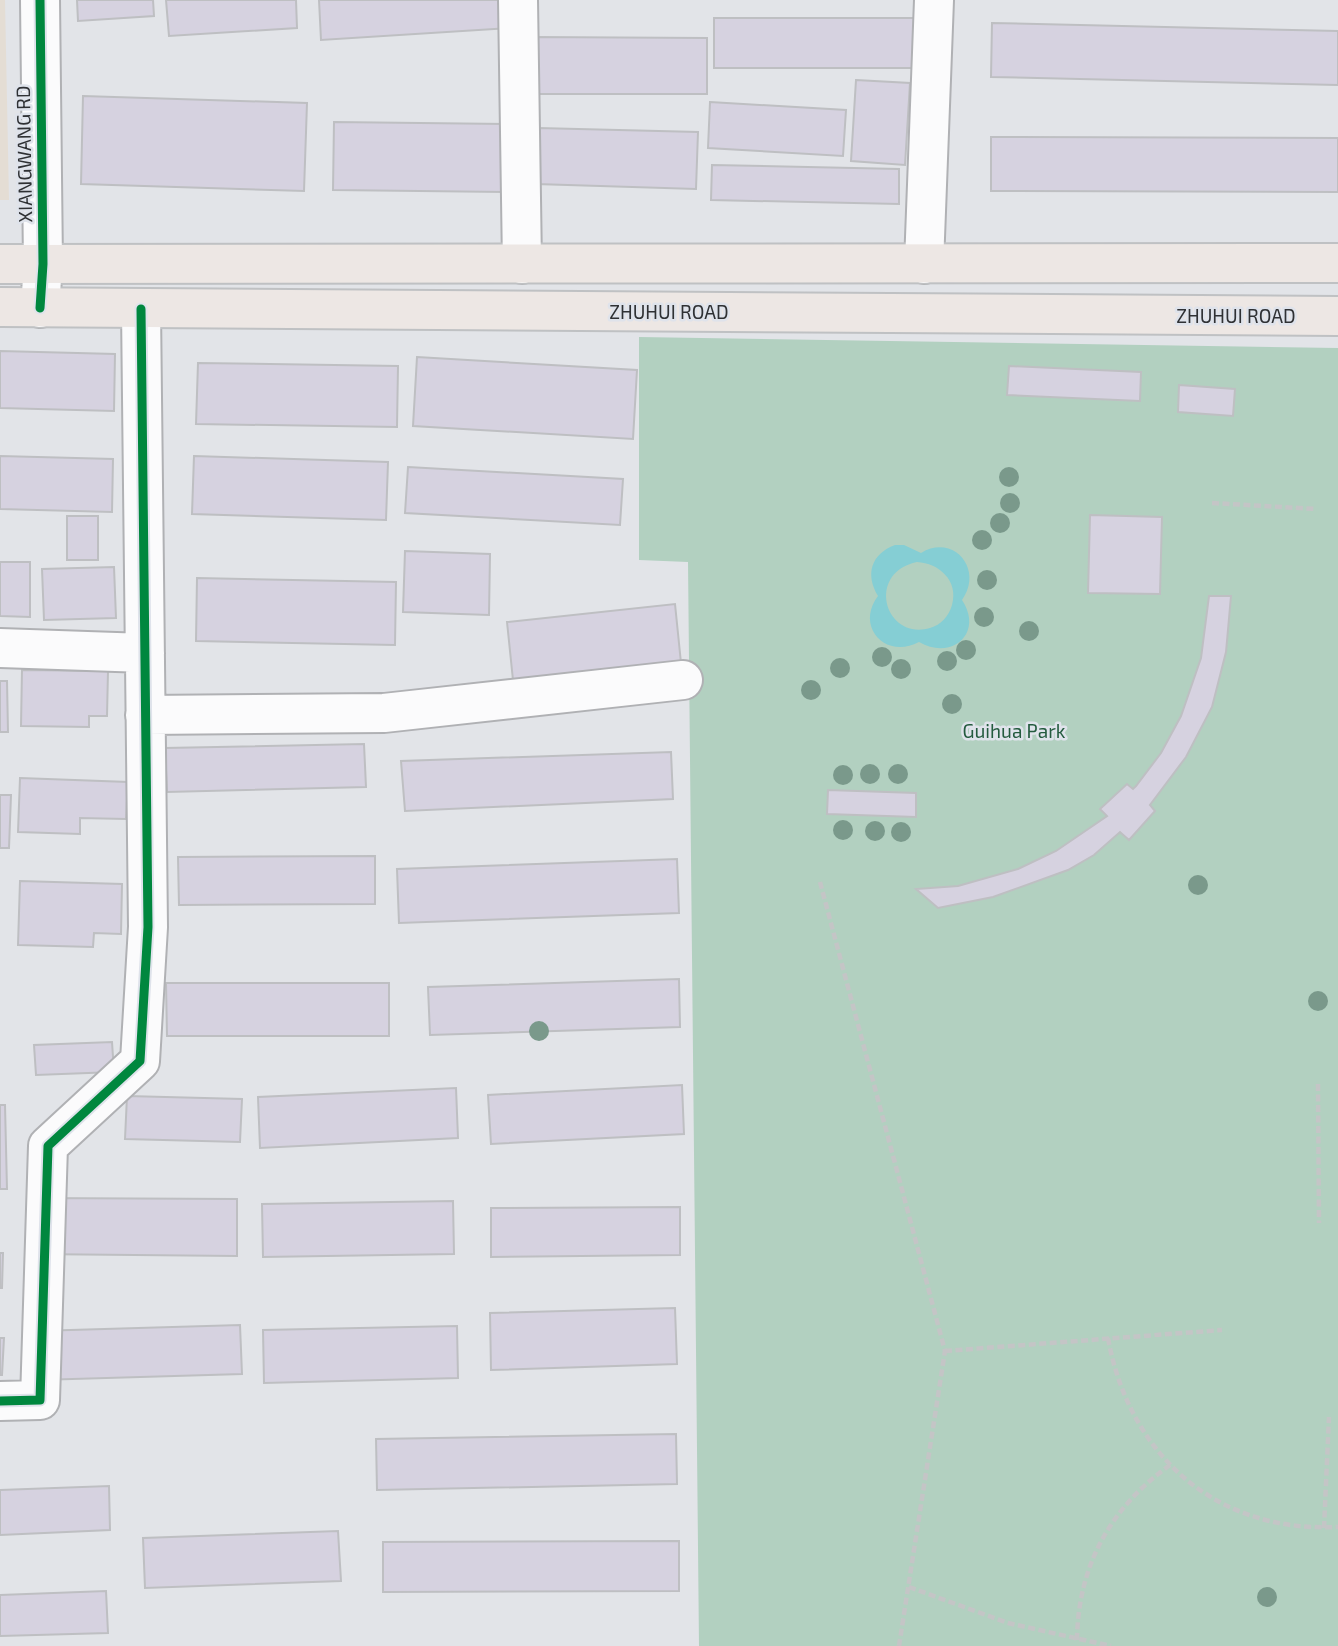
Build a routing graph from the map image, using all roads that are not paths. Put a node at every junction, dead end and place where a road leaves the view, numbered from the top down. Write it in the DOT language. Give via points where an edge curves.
graph roads {
  1 [pos="40,0"];
  2 [pos="518,0"];
  3 [pos="934,0"];
  4 [pos="1338,263"];
  5 [pos="0,264"];
  6 [pos="43,264"];
  7 [pos="522,264"];
  8 [pos="924,264"];
  9 [pos="0,307"];
  10 [pos="40,308"];
  11 [pos="141,309"];
  12 [pos="1338,316"];
  13 [pos="0,648"];
  14 [pos="145,653"];
  15 [pos="683,680"];
  16 [pos="145,715"];
  17 [pos="0,1401"];
  1 -- 6 [label="street, XIANGWANG RD"];
  2 -- 7 [label="street"];
  3 -- 8 [label="street"];
  4 -- 8 [label="main road"];
  5 -- 6 [label="main road"];
  6 -- 7 [label="main road"];
  6 -- 10 [label="street, XIANGWANG RD"];
  7 -- 8 [label="main road"];
  9 -- 10 [label="main road, ZHUHUI ROAD"];
  10 -- 11 [label="main road, ZHUHUI ROAD"];
  11 -- 12 [label="main road, ZHUHUI ROAD"];
  11 -- 14 [label="street"];
  13 -- 14 [label="street"];
  14 -- 16 [label="street"];
  15 -- 16 [label="street" via="384,713"];
  16 -- 17 [label="street" via="148,927 140,1061 48,1146 40,1399"];
}
